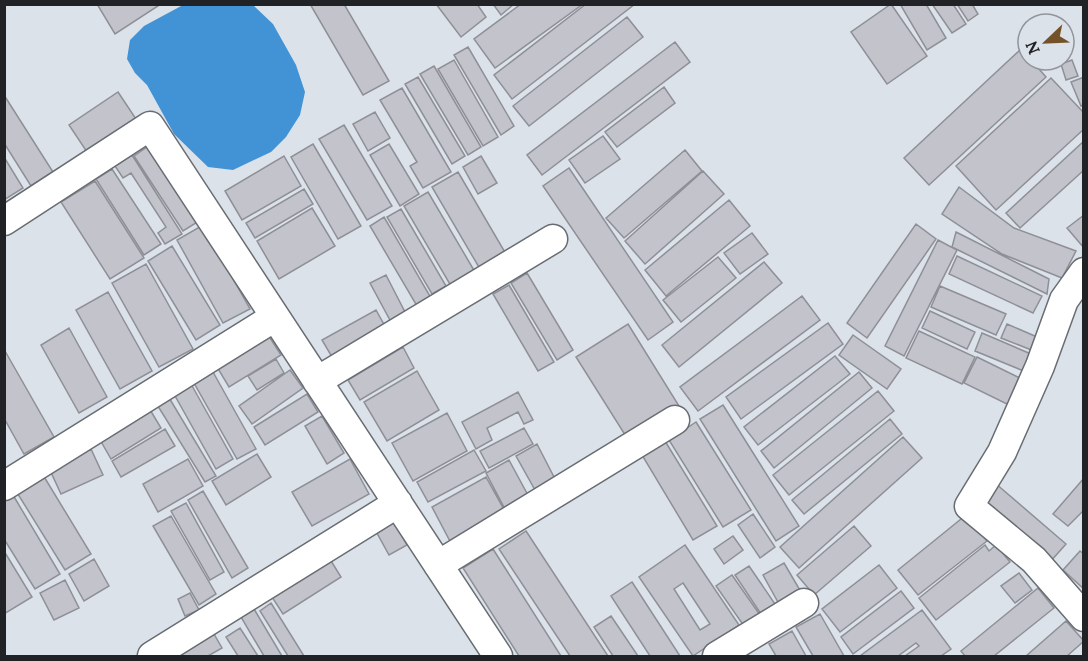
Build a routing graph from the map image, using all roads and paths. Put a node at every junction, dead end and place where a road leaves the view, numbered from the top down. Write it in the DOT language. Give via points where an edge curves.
graph roads {
  1 [pos="4,221"];
  2 [pos="553,239"];
  3 [pos="1083,273"];
  4 [pos="275,317"];
  5 [pos="317,381"];
  6 [pos="675,420"];
  7 [pos="4,486"];
  8 [pos="398,503"];
  9 [pos="438,565"];
  10 [pos="804,603"];
  11 [pos="1083,617"];
  12 [pos="152,657"];
  13 [pos="498,657"];
  14 [pos="717,657"];
  1 -- 4 [label="street" via="150,126"];
  2 -- 5 [label="street"];
  3 -- 11 [label="street" via="1064,300 1002,452 969,506 1034,560"];
  4 -- 5 [label="street"];
  4 -- 7 [label="street"];
  5 -- 8 [label="street"];
  6 -- 9 [label="street"];
  8 -- 9 [label="street"];
  8 -- 12 [label="street"];
  9 -- 13 [label="street"];
  10 -- 14 [label="street"];
}
